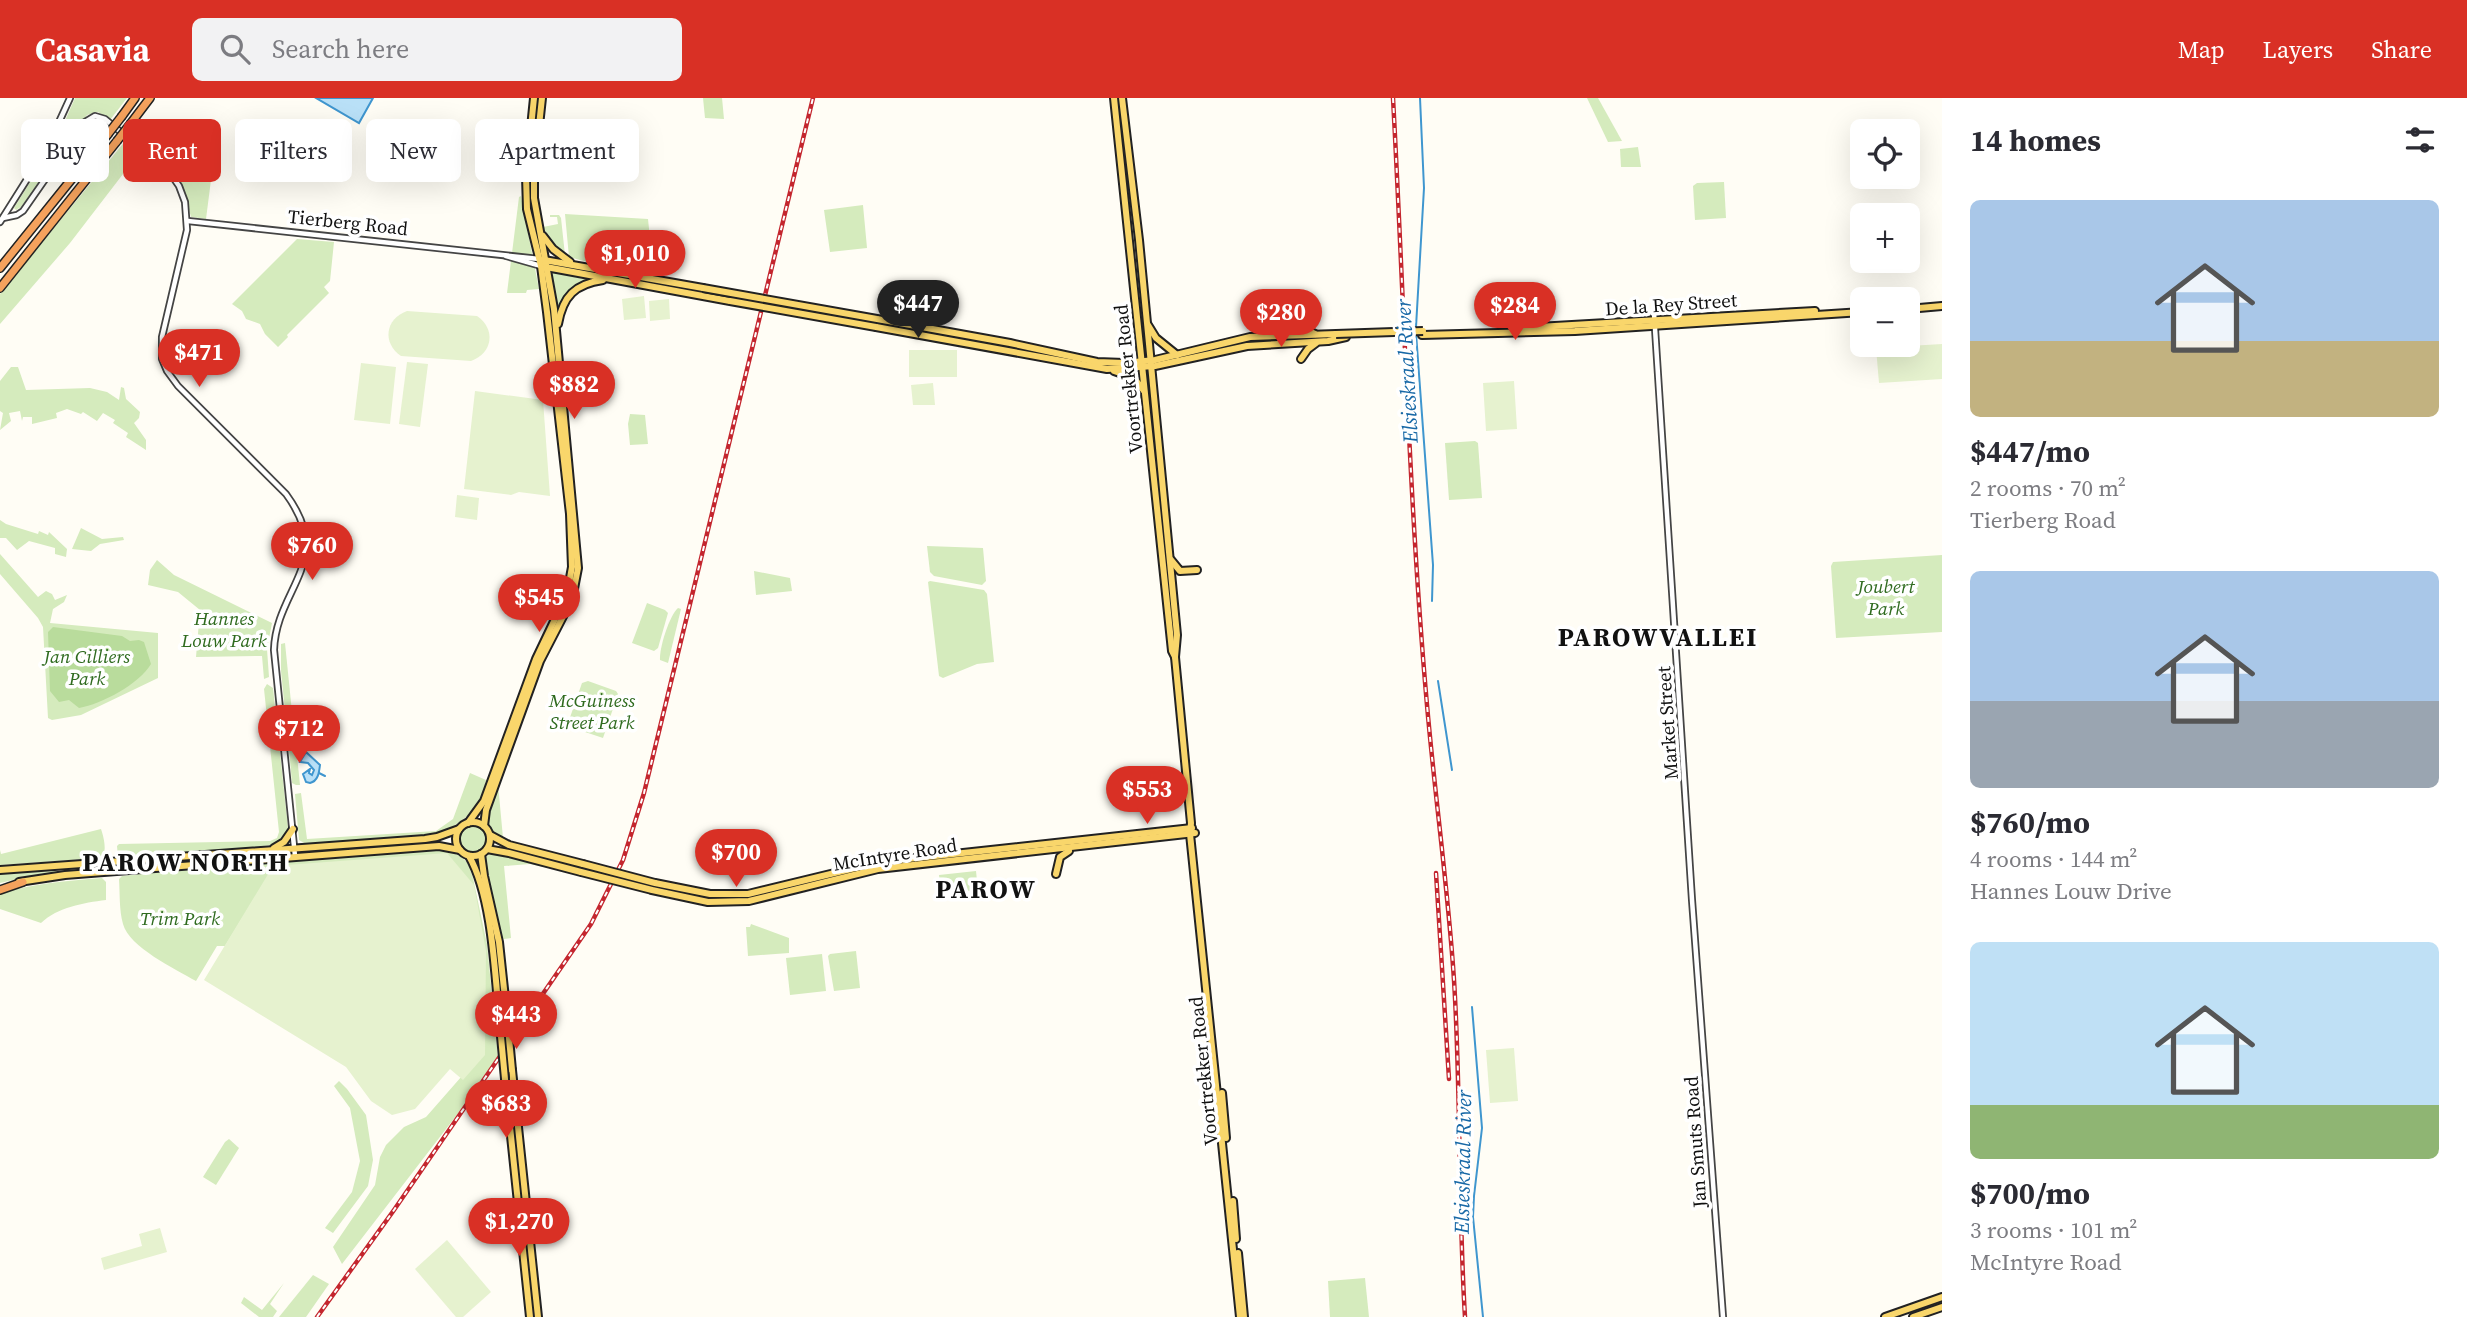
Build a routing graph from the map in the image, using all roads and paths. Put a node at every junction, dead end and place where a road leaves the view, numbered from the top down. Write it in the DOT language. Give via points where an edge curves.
graph roads {
  1 [pos="70,98"];
  2 [pos="135,98"];
  3 [pos="150,98"];
  4 [pos="534,98"];
  5 [pos="542,98"];
  6 [pos="1114,98"];
  7 [pos="1122,98"];
  8 [pos="5,217"];
  9 [pos="188,221"];
  10 [pos="540,232"];
  11 [pos="543,263"];
  12 [pos="573,264"];
  13 [pos="0,268"];
  14 [pos="612,279"];
  15 [pos="0,288"];
  16 [pos="703,292"];
  17 [pos="1942,304"];
  18 [pos="1920,306"];
  19 [pos="1850,311"];
  20 [pos="1654,313"];
  21 [pos="1145,316"];
  22 [pos="1305,319"];
  23 [pos="877,323"];
  24 [pos="1654,324"];
  25 [pos="557,332"];
  26 [pos="1422,333"];
  27 [pos="1317,338"];
  28 [pos="1224,342"];
  29 [pos="1273,343"];
  30 [pos="1177,355"];
  31 [pos="1301,359"];
  32 [pos="1146,364"];
  33 [pos="1107,369"];
  34 [pos="1145,393"];
  35 [pos="1170,558"];
  36 [pos="1197,570"];
  37 [pos="1175,657"];
  38 [pos="468,823"];
  39 [pos="484,826"];
  40 [pos="293,829"];
  41 [pos="459,829"];
  42 [pos="1192,829"];
  43 [pos="490,835"];
  44 [pos="1077,848"];
  45 [pos="265,850"];
  46 [pos="460,850"];
  47 [pos="295,852"];
  48 [pos="484,852"];
  49 [pos="470,856"];
  50 [pos="582,868"];
  51 [pos="0,870"];
  52 [pos="1056,874"];
  53 [pos="23,882"];
  54 [pos="654,886"];
  55 [pos="0,888"];
  56 [pos="1696,964"];
  57 [pos="1942,1297"];
  58 [pos="1942,1307"];
  59 [pos="530,1317"];
  60 [pos="538,1317"];
  61 [pos="1242,1317"];
  62 [pos="1723,1317"];
  63 [pos="1885,1317"];
  64 [pos="1913,1317"];
  1 -- 8 [label="street" via="48,146"];
  2 -- 13 [label="highway, bridge"];
  3 -- 15 [label="highway, bridge"];
  4 -- 11 [label="main road" via="527,209"];
  5 -- 10 [label="main road" via="533,188"];
  6 -- 32 [label="main road, Voortrekker Road"];
  7 -- 21 [label="main road, Voortrekker Road"];
  8 -- 9 [label="street" via="23,211 85,122 97,116 170,173 182,194"];
  9 -- 11 [label="street, Tierberg Road"];
  9 -- 40 [label="street" via="162,337 162,359 178,386 286,494 299,514 305,536 301,575 280,618 274,645"];
  10 -- 11 [label="main road"];
  10 -- 12 [label="main road"];
  11 -- 12 [label="main road, Tierberg Road"];
  11 -- 14 [label="main road, Tierberg Road"];
  11 -- 25 [label="main road"];
  11 -- 38 [label="main road" via="570,514 571,575 484,801"];
  12 -- 16 [label="main road, Tierberg Road"];
  14 -- 16 [label="main road, Tierberg Road"];
  14 -- 25 [label="main road" via="587,283 571,292 562,306"];
  16 -- 23 [label="main road, Tierberg Road, bridge"];
  17 -- 18 [label="main road"];
  19 -- 24 [label="main road, De la Rey Street"];
  20 -- 24 [label="street, Market Street"];
  21 -- 30 [label="main road" via="1154,335"];
  21 -- 32 [label="main road, Voortrekker Road"];
  22 -- 27 [label="main road"];
  23 -- 32 [label="main road, Tierberg Road" via="1010,343 1097,362"];
  23 -- 33 [label="main road, Tierberg Road"];
  24 -- 26 [label="main road, De la Rey Street" via="1575,331"];
  24 -- 56 [label="street, Market Street"];
  25 -- 39 [label="main road" via="578,551 576,584 540,661"];
  26 -- 27 [label="main road, De la Rey Street, bridge"];
  26 -- 27 [label="main road, De la Rey Street, bridge"];
  27 -- 28 [label="main road, De la Rey Street" via="1250,337"];
  27 -- 29 [label="main road, De la Rey Street"];
  27 -- 31 [label="main road"];
  28 -- 29 [label="main road"];
  28 -- 30 [label="main road, De la Rey Street"];
  29 -- 32 [label="main road, De la Rey Street"];
  30 -- 32 [label="main road, De la Rey Street"];
  32 -- 33 [label="main road, Tierberg Road"];
  32 -- 34 [label="main road, Voortrekker Road"];
  32 -- 35 [label="main road, Voortrekker Road"];
  33 -- 34 [label="main road" via="1134,378"];
  34 -- 37 [label="main road, Voortrekker Road"];
  35 -- 36 [label="main road" via="1180,571"];
  35 -- 37 [label="main road, Voortrekker Road"];
  37 -- 42 [label="main road, Voortrekker Road"];
  38 -- 39 [label="main road"];
  38 -- 41 [label="main road"];
  39 -- 43 [label="main road"];
  40 -- 45 [label="main road" via="282,844"];
  40 -- 47 [label="street"];
  41 -- 46 [label="main road" via="456,840"];
  41 -- 47 [label="main road" via="425,839"];
  42 -- 44 [label="main road, McIntyre Road"];
  42 -- 54 [label="main road, McIntyre Road" via="880,862 748,894"];
  42 -- 61 [label="main road, Voortrekker Road"];
  43 -- 48 [label="main road"];
  43 -- 50 [label="main road, McIntyre Road"];
  44 -- 52 [label="main road" via="1061,855"];
  44 -- 54 [label="main road, McIntyre Road" via="878,869 737,902 694,900"];
  45 -- 47 [label="main road"];
  45 -- 51 [label="main road"];
  46 -- 47 [label="main road" via="439,845"];
  46 -- 49 [label="main road"];
  47 -- 53 [label="main road"];
  48 -- 49 [label="main road"];
  48 -- 50 [label="main road, McIntyre Road"];
  48 -- 60 [label="main road, bridge" via="484,876 499,942"];
  49 -- 59 [label="main road, bridge" via="479,876 492,942"];
  50 -- 54 [label="main road, McIntyre Road, bridge"];
  53 -- 55 [label="highway"];
  56 -- 62 [label="street, Jan Smuts Road"];
  57 -- 63 [label="main road"];
  58 -- 64 [label="main road"];
}
